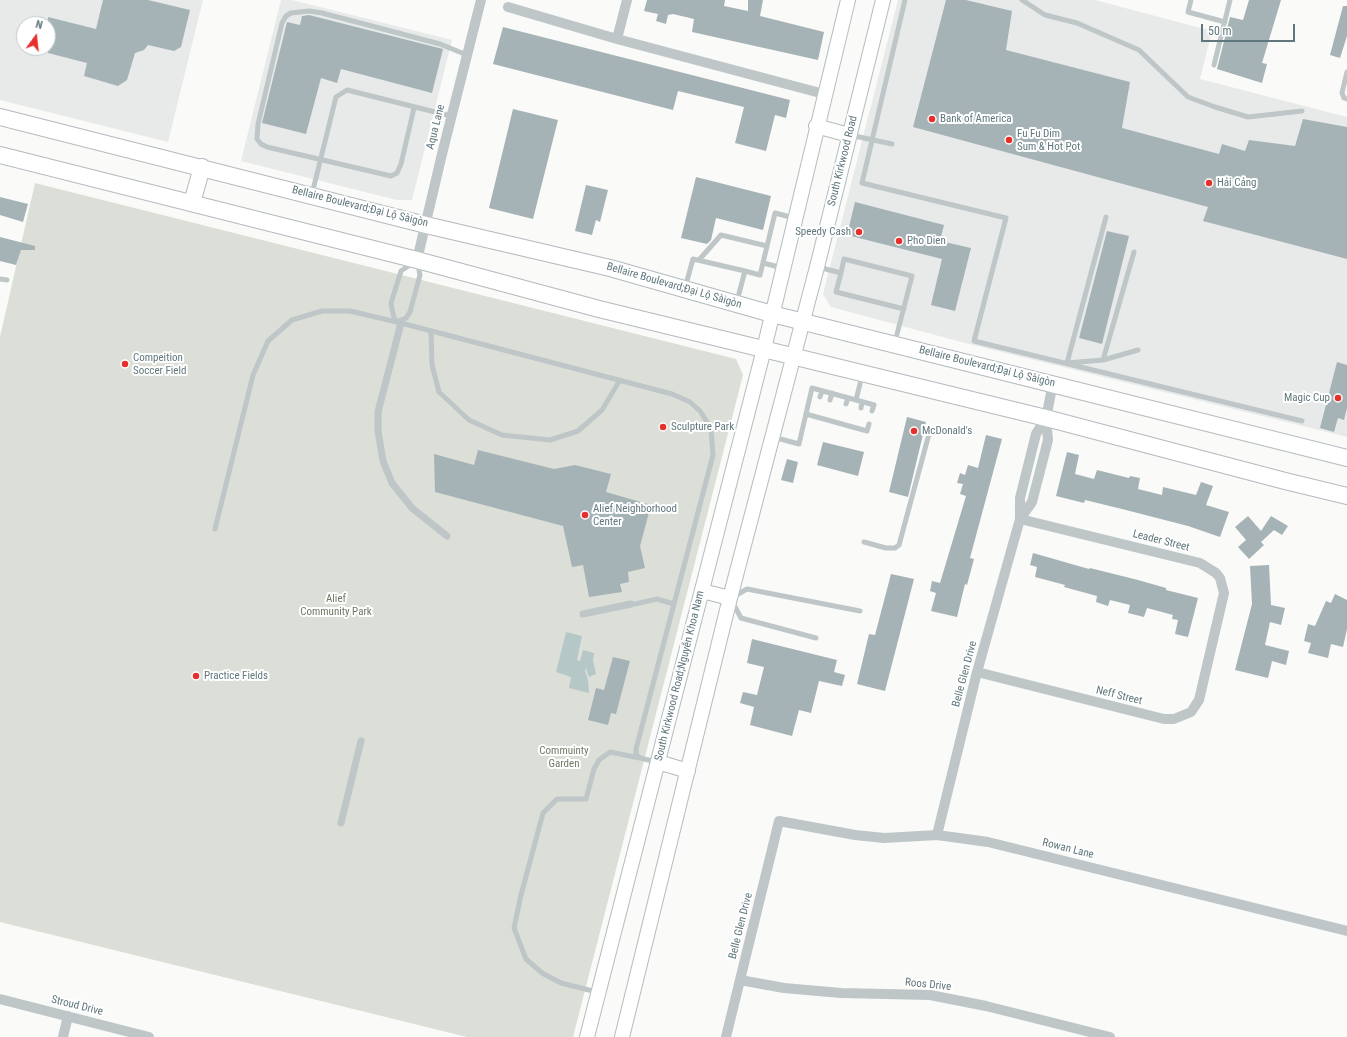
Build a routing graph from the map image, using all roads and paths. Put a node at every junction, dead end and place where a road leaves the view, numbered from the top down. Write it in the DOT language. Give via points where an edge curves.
graph roads {
  1 [pos="481,0"];
  2 [pos="627,0"];
  3 [pos="848,0"];
  4 [pos="883,0"];
  5 [pos="905,0"];
  6 [pos="1022,0"];
  7 [pos="1191,0"];
  8 [pos="1230,0"];
  9 [pos="508,7"];
  10 [pos="1225,22"];
  11 [pos="617,39"];
  12 [pos="467,55"];
  13 [pos="1214,65"];
  14 [pos="1347,72"];
  15 [pos="824,94"];
  16 [pos="1347,99"];
  17 [pos="414,108"];
  18 [pos="1302,111"];
  19 [pos="451,116"];
  20 [pos="0,117"];
  21 [pos="816,126"];
  22 [pos="849,135"];
  23 [pos="872,140"];
  24 [pos="892,144"];
  25 [pos="0,155"];
  26 [pos="321,160"];
  27 [pos="202,167"];
  28 [pos="312,195"];
  29 [pos="192,203"];
  30 [pos="1106,217"];
  31 [pos="794,218"];
  32 [pos="426,225"];
  33 [pos="767,246"];
  34 [pos="1134,252"];
  35 [pos="417,260"];
  36 [pos="699,260"];
  37 [pos="763,263"];
  38 [pos="817,267"];
  39 [pos="783,268"];
  40 [pos="745,271"];
  41 [pos="841,273"];
  42 [pos="0,279"];
  43 [pos="7,280"];
  44 [pos="684,289"];
  45 [pos="736,304"];
  46 [pos="904,309"];
  47 [pos="772,314"];
  48 [pos="802,321"];
  49 [pos="399,323"];
  50 [pos="431,331"];
  51 [pos="895,345"];
  52 [pos="764,349"];
  53 [pos="1138,350"];
  54 [pos="792,357"];
  55 [pos="1103,360"];
  56 [pos="1067,363"];
  57 [pos="862,373"];
  58 [pos="620,380"];
  59 [pos="1054,383"];
  60 [pos="822,391"];
  61 [pos="832,393"];
  62 [pos="820,398"];
  63 [pos="848,398"];
  64 [pos="830,400"];
  65 [pos="856,400"];
  66 [pos="862,402"];
  67 [pos="846,404"];
  68 [pos="861,408"];
  69 [pos="872,411"];
  70 [pos="806,414"];
  71 [pos="842,418"];
  72 [pos="1046,418"];
  73 [pos="1302,421"];
  74 [pos="858,422"];
  75 [pos="841,424"];
  76 [pos="869,424"];
  77 [pos="856,428"];
  78 [pos="938,430"];
  79 [pos="772,437"];
  80 [pos="1347,458"];
  81 [pos="1347,496"];
  82 [pos="1020,519"];
  83 [pos="215,529"];
  84 [pos="447,536"];
  85 [pos="864,542"];
  86 [pos="702,591"];
  87 [pos="730,598"];
  88 [pos="633,604"];
  89 [pos="674,604"];
  90 [pos="860,611"];
  91 [pos="583,614"];
  92 [pos="816,638"];
  93 [pos="1211,650"];
  94 [pos="977,672"];
  95 [pos="361,741"];
  96 [pos="640,758"];
  97 [pos="658,762"];
  98 [pos="688,771"];
  99 [pos="780,821"];
  100 [pos="341,823"];
  101 [pos="936,835"];
  102 [pos="1347,931"];
  103 [pos="740,980"];
  104 [pos="598,992"];
  105 [pos="0,999"];
  106 [pos="68,1016"];
  107 [pos="63,1037"];
  108 [pos="149,1037"];
  109 [pos="587,1037"];
  110 [pos="622,1037"];
  111 [pos="726,1037"];
  112 [pos="1110,1037"];
  1 -- 12 [label="street, Aqua Lane"];
  2 -- 11 [label="street"];
  3 -- 15 [label="main road"];
  4 -- 22 [label="main road, South Kirkwood Road"];
  5 -- 23 [label="lane"];
  6 -- 18 [label="lane" via="1045,15 1077,23 1139,50 1188,97 1248,116"];
  7 -- 10 [label="lane" via="1188,12"];
  8 -- 10 [label="lane"];
  9 -- 11 [label="street"];
  10 -- 13 [label="lane"];
  11 -- 15 [label="street"];
  12 -- 19 [label="street, Aqua Lane"];
  12 -- 26 [label="lane" via="440,44 322,13 300,11 286,16 282,23 258,124 257,139 267,147"];
  14 -- 16 [label="lane" via="1342,93"];
  15 -- 21 [label="main road"];
  17 -- 19 [label="lane"];
  17 -- 26 [label="lane" via="397,173 391,176"];
  17 -- 26 [label="lane" via="347,90 336,97"];
  19 -- 32 [label="street, Aqua Lane"];
  20 -- 27 [label="main road, Bellaire Boulevard;Đại Lộ Sàigòn"];
  21 -- 22 [label="main road"];
  21 -- 31 [label="main road"];
  22 -- 23 [label="lane"];
  22 -- 38 [label="main road, South Kirkwood Road"];
  23 -- 24 [label="lane"];
  23 -- 56 [label="lane" via="862,183 1006,218 974,341"];
  25 -- 29 [label="main road"];
  26 -- 28 [label="lane"];
  27 -- 28 [label="main road, Bellaire Boulevard;Đại Lộ Sàigòn"];
  27 -- 29 [label="main road"];
  28 -- 32 [label="main road, Bellaire Boulevard;Đại Lộ Sàigòn"];
  29 -- 35 [label="main road"];
  30 -- 56 [label="lane"];
  31 -- 33 [label="lane" via="775,213"];
  31 -- 39 [label="main road"];
  32 -- 35 [label="street, Aqua Lane"];
  32 -- 44 [label="main road, Bellaire Boulevard;Đại Lộ Sàigòn" via="610,268"];
  33 -- 36 [label="lane" via="721,235"];
  33 -- 37 [label="lane"];
  34 -- 55 [label="lane"];
  35 -- 49 [label="lane" via="420,276 410,312"];
  35 -- 49 [label="lane" via="401,271 391,303"];
  35 -- 52 [label="main road"];
  36 -- 40 [label="lane"];
  36 -- 44 [label="lane" via="693,258"];
  37 -- 39 [label="lane"];
  37 -- 40 [label="lane" via="760,275"];
  38 -- 41 [label="lane"];
  38 -- 48 [label="main road, South Kirkwood Road"];
  39 -- 47 [label="main road"];
  40 -- 45 [label="lane"];
  41 -- 46 [label="lane" via="836,292"];
  41 -- 46 [label="lane" via="844,259 912,276"];
  42 -- 43 [label="lane"];
  44 -- 45 [label="main road, Bellaire Boulevard;Đại Lộ Sàigòn"];
  45 -- 47 [label="main road, Bellaire Boulevard;Đại Lộ Sàigòn"];
  46 -- 51 [label="lane"];
  47 -- 48 [label="main road, Bellaire Boulevard;Đại Lộ Sàigòn"];
  47 -- 52 [label="main road, South Kirkwood Road;Nguyễn Khoa Nam"];
  48 -- 51 [label="main road, Bellaire Boulevard;Đại Lộ Sàigòn"];
  48 -- 54 [label="main road"];
  49 -- 50 [label="lane"];
  49 -- 83 [label="lane" via="350,312 322,311 292,320 268,341 253,375"];
  49 -- 84 [label="street" via="378,412 383,461 392,483 412,508"];
  50 -- 58 [label="lane"];
  50 -- 58 [label="lane" via="432,365 439,392 469,420 502,435 550,440 578,431 602,410"];
  51 -- 59 [label="main road, Bellaire Boulevard;Đại Lộ Sàigòn"];
  52 -- 54 [label="main road"];
  52 -- 86 [label="main road, South Kirkwood Road;Nguyễn Khoa Nam"];
  53 -- 55 [label="lane"];
  54 -- 57 [label="main road"];
  54 -- 79 [label="main road"];
  55 -- 56 [label="lane"];
  56 -- 73 [label="lane"];
  57 -- 65 [label="lane"];
  57 -- 72 [label="main road"];
  58 -- 89 [label="lane" via="672,394 690,402 700,411 711,428 714,446 712,464"];
  59 -- 72 [label="street, Belle Glen Drive"];
  59 -- 80 [label="main road, Bellaire Boulevard;Đại Lộ Sàigòn"];
  60 -- 61 [label="lane"];
  60 -- 62 [label="lane"];
  60 -- 70 [label="lane" via="812,388"];
  61 -- 63 [label="lane"];
  61 -- 64 [label="lane"];
  63 -- 65 [label="lane"];
  63 -- 67 [label="lane"];
  65 -- 66 [label="lane"];
  66 -- 68 [label="lane"];
  66 -- 69 [label="lane" via="874,404"];
  70 -- 75 [label="lane" via="816,414"];
  70 -- 79 [label="lane" via="799,444"];
  71 -- 75 [label="lane"];
  72 -- 81 [label="main road"];
  72 -- 82 [label="street, Belle Glen Drive" via="1036,434 1020,498"];
  74 -- 77 [label="lane"];
  75 -- 77 [label="lane"];
  76 -- 77 [label="lane" via="867,431"];
  78 -- 85 [label="lane" via="929,434 899,545 895,548 886,548"];
  79 -- 87 [label="main road"];
  82 -- 93 [label="street, Leader Street" via="1200,563 1211,569 1220,578 1224,593"];
  82 -- 94 [label="street, Belle Glen Drive"];
  86 -- 87 [label="main road"];
  86 -- 97 [label="main road, South Kirkwood Road;Nguyễn Khoa Nam"];
  87 -- 90 [label="lane" via="747,589"];
  87 -- 92 [label="lane" via="741,618"];
  87 -- 98 [label="main road"];
  88 -- 89 [label="lane" via="657,599"];
  88 -- 91 [label="street"];
  89 -- 96 [label="lane" via="636,749 636,754"];
  93 -- 94 [label="street, Neff Street" via="1196,706 1191,712 1174,719 1164,719"];
  94 -- 101 [label="street, Belle Glen Drive"];
  95 -- 100 [label="street"];
  96 -- 97 [label="lane"];
  96 -- 104 [label="lane" via="610,752 599,760 594,769 586,799 557,799 543,813 514,928 526,959 542,973 561,983"];
  97 -- 98 [label="main road"];
  97 -- 104 [label="main road, South Kirkwood Road;Nguyễn Khoa Nam"];
  98 -- 110 [label="main road"];
  99 -- 101 [label="street, Rowan Lane" via="855,836 884,838"];
  99 -- 103 [label="street, Belle Glen Drive"];
  101 -- 102 [label="street, Rowan Lane" via="1022,849"];
  103 -- 111 [label="street, Belle Glen Drive"];
  103 -- 112 [label="street, Roos Drive" via="784,988 841,993 930,995 986,1006"];
  104 -- 109 [label="main road, South Kirkwood Road;Nguyễn Khoa Nam"];
  105 -- 106 [label="street, Stroud Drive"];
  106 -- 107 [label="street"];
  106 -- 108 [label="street, Stroud Drive"];
}
